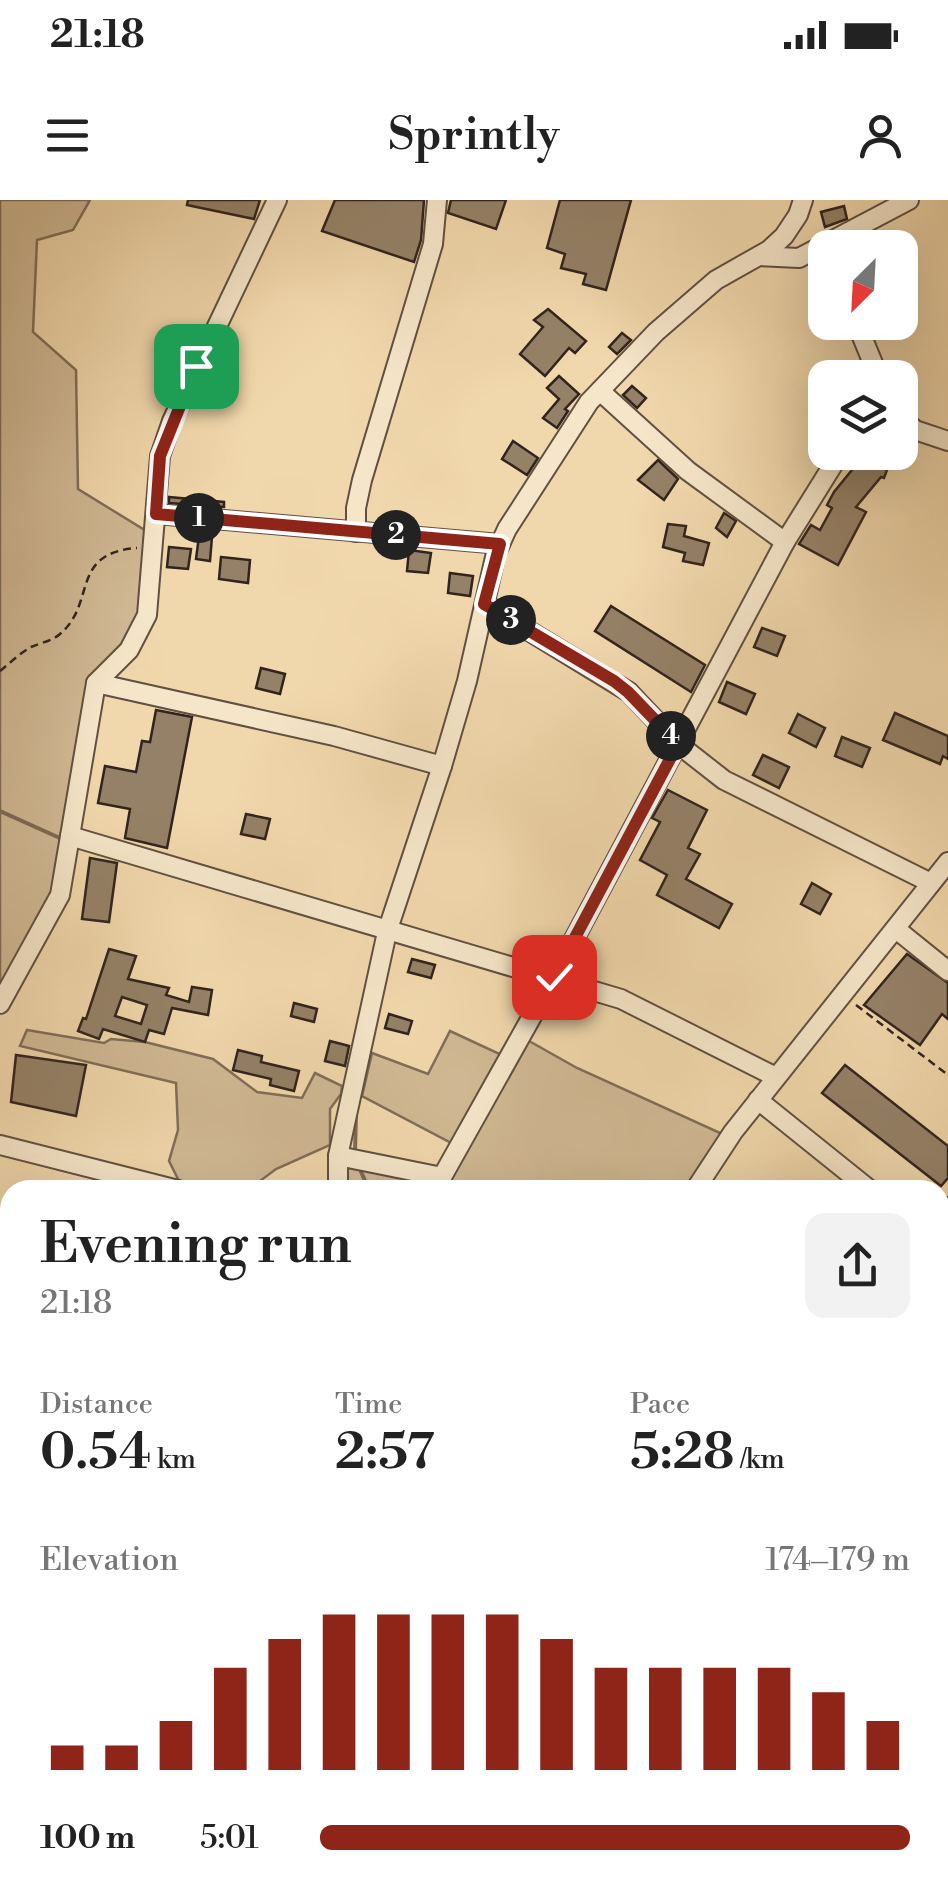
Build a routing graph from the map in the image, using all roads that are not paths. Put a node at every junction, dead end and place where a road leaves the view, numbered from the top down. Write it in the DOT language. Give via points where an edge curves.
graph roads {
  1 [pos="277,200"];
  2 [pos="437,200"];
  3 [pos="803,200"];
  4 [pos="909,200"];
  5 [pos="862,228"];
  6 [pos="759,256"];
  7 [pos="600,390"];
  8 [pos="918,431"];
  9 [pos="948,441"];
  10 [pos="830,470"];
  11 [pos="156,514"];
  12 [pos="356,532"];
  13 [pos="785,542"];
  14 [pos="500,544"];
  15 [pos="484,604"];
  16 [pos="96,684"];
  17 [pos="678,744"];
  18 [pos="442,766"];
  19 [pos="70,836"];
  20 [pos="948,862"];
  21 [pos="932,883"];
  22 [pos="896,929"];
  23 [pos="387,932"];
  24 [pos="948,970"];
  25 [pos="554,977"];
  26 [pos="0,1004"];
  27 [pos="776,1077"];
  28 [pos="758,1100"];
  29 [pos="0,1145"];
  30 [pos="338,1156"];
  31 [pos="138,1180"];
  32 [pos="338,1180"];
  33 [pos="702,1180"];
  34 [pos="858,1180"];
  1 -- 11 [label="street" via="172,421 160,456"];
  2 -- 12 [label="street" via="433,244 362,480"];
  3 -- 6 [label="street" via="784,236"];
  4 -- 5 [label="street"];
  5 -- 6 [label="street" via="799,258"];
  6 -- 7 [label="street" via="716,280"];
  7 -- 13 [label="street" via="688,472"];
  7 -- 14 [label="street"];
  8 -- 9 [label="street"];
  10 -- 13 [label="street"];
  11 -- 12 [label="street"];
  11 -- 16 [label="street" via="147,615 129,650"];
  12 -- 14 [label="street"];
  13 -- 17 [label="street"];
  14 -- 15 [label="street"];
  15 -- 17 [label="street" via="614,681"];
  15 -- 18 [label="street"];
  16 -- 18 [label="street"];
  16 -- 19 [label="street"];
  17 -- 21 [label="street" via="724,780"];
  17 -- 25 [label="street"];
  18 -- 23 [label="street"];
  19 -- 23 [label="street"];
  19 -- 26 [label="street" via="60,895"];
  20 -- 21 [label="street"];
  21 -- 22 [label="street"];
  22 -- 24 [label="street"];
  22 -- 27 [label="street"];
  23 -- 25 [label="street"];
  23 -- 30 [label="street"];
  25 -- 27 [label="street" via="621,999"];
  25 -- 30 [label="street" via="442,1178"];
  27 -- 28 [label="street"];
  28 -- 33 [label="street"];
  28 -- 34 [label="street"];
  29 -- 31 [label="street"];
  30 -- 32 [label="street"];
}
